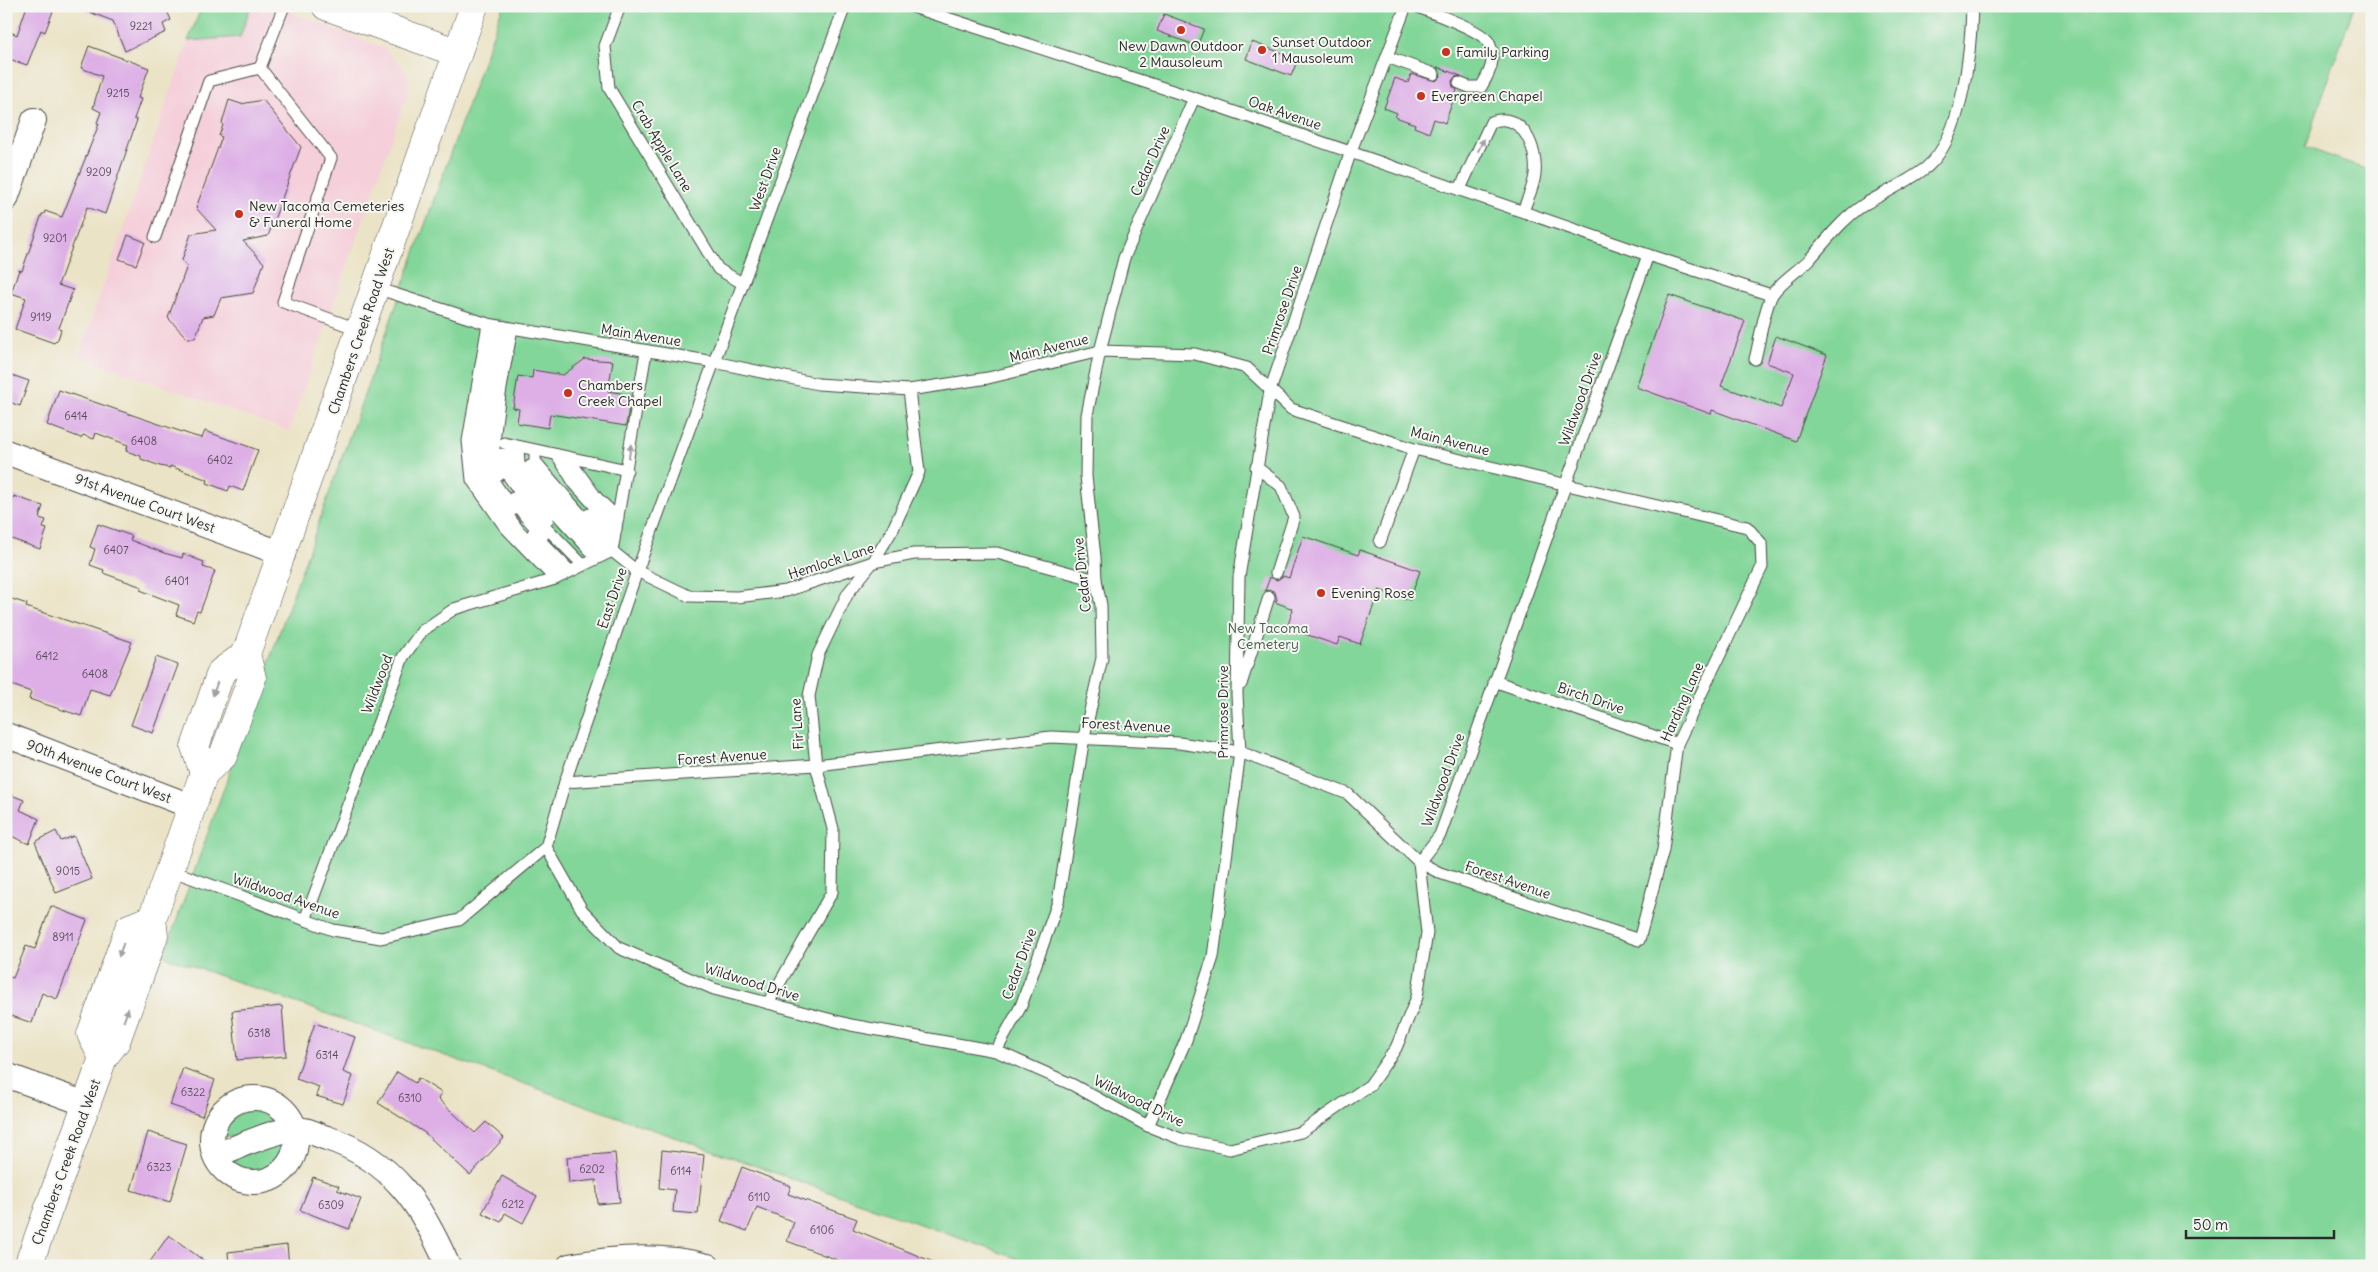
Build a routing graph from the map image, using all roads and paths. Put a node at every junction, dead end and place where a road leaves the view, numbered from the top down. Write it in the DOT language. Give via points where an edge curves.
graph roads {
  1 [pos="284,6"];
  2 [pos="326,6"];
  3 [pos="474,6"];
  4 [pos="620,6"];
  5 [pos="845,6"];
  6 [pos="910,6"];
  7 [pos="1406,6"];
  8 [pos="1416,6"];
  9 [pos="1972,6"];
  10 [pos="458,53"];
  11 [pos="1387,57"];
  12 [pos="260,68"];
  13 [pos="1434,74"];
  14 [pos="1459,83"];
  15 [pos="1194,98"];
  16 [pos="34,120"];
  17 [pos="1351,152"];
  18 [pos="1460,189"];
  19 [pos="6,199"];
  20 [pos="1523,211"];
  21 [pos="155,237"];
  22 [pos="1648,255"];
  23 [pos="742,283"];
  24 [pos="376,288"];
  25 [pos="1771,295"];
  26 [pos="500,326"];
  27 [pos="361,331"];
  28 [pos="1100,351"];
  29 [pos="646,352"];
  30 [pos="1755,359"];
  31 [pos="714,362"];
  32 [pos="909,390"];
  33 [pos="1270,391"];
  34 [pos="519,446"];
  35 [pos="1414,448"];
  36 [pos="6,452"];
  37 [pos="568,458"];
  38 [pos="1256,467"];
  39 [pos="627,470"];
  40 [pos="1566,483"];
  41 [pos="617,523"];
  42 [pos="1380,542"];
  43 [pos="1761,542"];
  44 [pos="283,554"];
  45 [pos="873,562"];
  46 [pos="583,565"];
  47 [pos="638,571"];
  48 [pos="1276,573"];
  49 [pos="1096,580"];
  50 [pos="1269,597"];
  51 [pos="1494,681"];
  52 [pos="1237,694"];
  53 [pos="6,735"];
  54 [pos="1084,737"];
  55 [pos="1677,744"];
  56 [pos="1240,752"];
  57 [pos="816,765"];
  58 [pos="565,782"];
  59 [pos="193,806"];
  60 [pos="546,847"];
  61 [pos="1419,862"];
  62 [pos="170,870"];
  63 [pos="305,920"];
  64 [pos="1640,940"];
  65 [pos="768,1004"];
  66 [pos="996,1051"];
  67 [pos="6,1075"];
  68 [pos="86,1104"];
  69 [pos="1148,1126"];
  70 [pos="296,1129"];
  71 [pos="215,1155"];
  72 [pos="28,1266"];
  73 [pos="448,1266"];
  74 [pos="569,1266"];
  75 [pos="708,1266"];
  1 -- 12 [label="lane"];
  2 -- 10 [label="street"];
  3 -- 10 [label="street, Chambers Creek Road West"];
  4 -- 23 [label="lane, Crab Apple Lane" via="605,46 609,88 718,269"];
  5 -- 23 [label="lane, West Drive"];
  6 -- 15 [label="lane, Oak Avenue"];
  7 -- 11 [label="lane, Primrose Drive"];
  8 -- 14 [label="lane" via="1489,42 1493,59 1481,87"];
  9 -- 25 [label="lane" via="1969,56 1960,104 1947,138 1928,166 1864,205"];
  10 -- 24 [label="street, Chambers Creek Road West"];
  11 -- 13 [label="lane"];
  11 -- 17 [label="lane, Primrose Drive"];
  12 -- 21 [label="lane" via="209,81"];
  12 -- 27 [label="lane" via="331,158 283,302"];
  15 -- 17 [label="lane, Oak Avenue"];
  15 -- 28 [label="lane, Cedar Drive" via="1124,258"];
  16 -- 19 [label="street"];
  17 -- 18 [label="lane, Oak Avenue"];
  17 -- 33 [label="lane, Primrose Drive"];
  18 -- 20 [label="lane, Oak Avenue"];
  18 -- 20 [label="lane, one-way" via="1491,122 1500,118 1513,121 1531,140 1535,156 1535,174"];
  20 -- 22 [label="lane, Oak Avenue"];
  22 -- 25 [label="lane, Oak Avenue"];
  22 -- 40 [label="lane, Wildwood Drive"];
  23 -- 31 [label="lane, West Drive"];
  24 -- 26 [label="lane, Main Avenue"];
  24 -- 27 [label="street, Chambers Creek Road West"];
  25 -- 30 [label="lane"];
  26 -- 29 [label="lane, Main Avenue"];
  26 -- 34 [label="lane"];
  26 -- 46 [label="lane" via="485,436 488,473 519,519"];
  26 -- 46 [label="lane" via="468,441 472,480 505,527"];
  27 -- 44 [label="street, Chambers Creek Road West"];
  28 -- 32 [label="lane, Main Avenue" via="988,378"];
  28 -- 33 [label="lane, Main Avenue" via="1195,354 1247,368"];
  28 -- 49 [label="lane, Cedar Drive" via="1087,415 1086,450"];
  29 -- 31 [label="lane, Main Avenue"];
  39 -- 29 [label="lane, one-way"];
  31 -- 32 [label="lane, Main Avenue" via="818,384"];
  31 -- 47 [label="lane, East Drive"];
  32 -- 45 [label="lane, Fir Lane" via="919,472"];
  33 -- 35 [label="lane, Main Avenue" via="1291,408"];
  33 -- 38 [label="lane, Primrose Drive"];
  34 -- 37 [label="lane"];
  34 -- 41 [label="lane" via="544,459 567,488"];
  34 -- 46 [label="lane" via="536,461"];
  34 -- 46 [label="lane" via="519,464"];
  34 -- 46 [label="lane" via="502,467 540,521"];
  35 -- 40 [label="lane, Main Avenue"];
  35 -- 42 [label="lane"];
  36 -- 44 [label="street, 91st Avenue Court West"];
  37 -- 39 [label="lane"];
  37 -- 41 [label="lane" via="603,495"];
  37 -- 41 [label="lane" via="574,483"];
  38 -- 48 [label="lane" via="1281,486 1294,517"];
  38 -- 52 [label="lane, Primrose Drive" via="1239,576"];
  39 -- 41 [label="lane"];
  40 -- 43 [label="lane, Main Avenue" via="1747,527"];
  40 -- 51 [label="lane, Wildwood Drive"];
  41 -- 46 [label="lane"];
  43 -- 55 [label="lane, Harding Lane" via="1762,567"];
  44 -- 59 [label="street, Chambers Creek Road West" via="246,654 252,678 223,756 204,773"];
  45 -- 47 [label="lane, Hemlock Lane" via="786,591 737,597 689,596"];
  45 -- 49 [label="lane, Hemlock Lane" via="914,554 997,554"];
  45 -- 57 [label="lane, Fir Lane" via="848,593 818,655 808,696"];
  46 -- 47 [label="lane"];
  46 -- 63 [label="lane, Wildwood" via="454,609 422,632 403,656"];
  47 -- 58 [label="lane, East Drive"];
  49 -- 54 [label="lane, Cedar Drive" via="1101,605 1102,658"];
  50 -- 52 [label="lane"];
  51 -- 55 [label="lane, Birch Drive"];
  51 -- 61 [label="lane, Wildwood Drive" via="1440,835"];
  52 -- 56 [label="lane, Primrose Drive"];
  53 -- 59 [label="street, 90th Avenue Court West"];
  54 -- 56 [label="lane, Forest Avenue" via="1179,743"];
  54 -- 57 [label="lane, Forest Avenue" via="1051,737"];
  54 -- 66 [label="lane, Cedar Drive" via="1058,902 1021,1006"];
  55 -- 64 [label="lane, Harding Lane" via="1663,850"];
  56 -- 61 [label="lane, Forest Avenue" via="1348,794"];
  56 -- 69 [label="lane, Primrose Drive" via="1213,957 1186,1040"];
  57 -- 58 [label="lane, Forest Avenue"];
  57 -- 65 [label="lane, Fir Lane" via="833,829 832,892"];
  58 -- 60 [label="lane, East Drive"];
  59 -- 62 [label="street, Chambers Creek Road West"];
  60 -- 63 [label="lane, Wildwood Avenue" via="459,920 381,938 333,930"];
  60 -- 65 [label="lane, Wildwood Drive" via="582,910 619,948 714,989"];
  61 -- 64 [label="lane, Forest Avenue" via="1440,873"];
  61 -- 69 [label="lane, Wildwood Drive" via="1427,933 1418,997 1396,1048 1370,1085 1301,1132 1230,1149 1181,1139"];
  62 -- 63 [label="lane, Wildwood Avenue"];
  62 -- 68 [label="street, Chambers Creek Road West" via="152,919 154,936 146,959 116,1041 103,1058"];
  65 -- 66 [label="lane, Wildwood Drive" via="851,1025"];
  66 -- 69 [label="lane, Wildwood Drive" via="1073,1085"];
  67 -- 68 [label="street"];
  68 -- 72 [label="street, Chambers Creek Road West"];
  70 -- 71 [label="street"];
  70 -- 71 [label="street" via="293,1157 286,1169 267,1180 246,1182 233,1177 222,1168"];
  70 -- 71 [label="street" via="281,1106 262,1098 242,1099 224,1110 214,1128 212,1142"];
  70 -- 73 [label="street" via="339,1142 371,1159 394,1178 416,1202 432,1228"];
  74 -- 75 [label="street" via="634,1258"];
}
